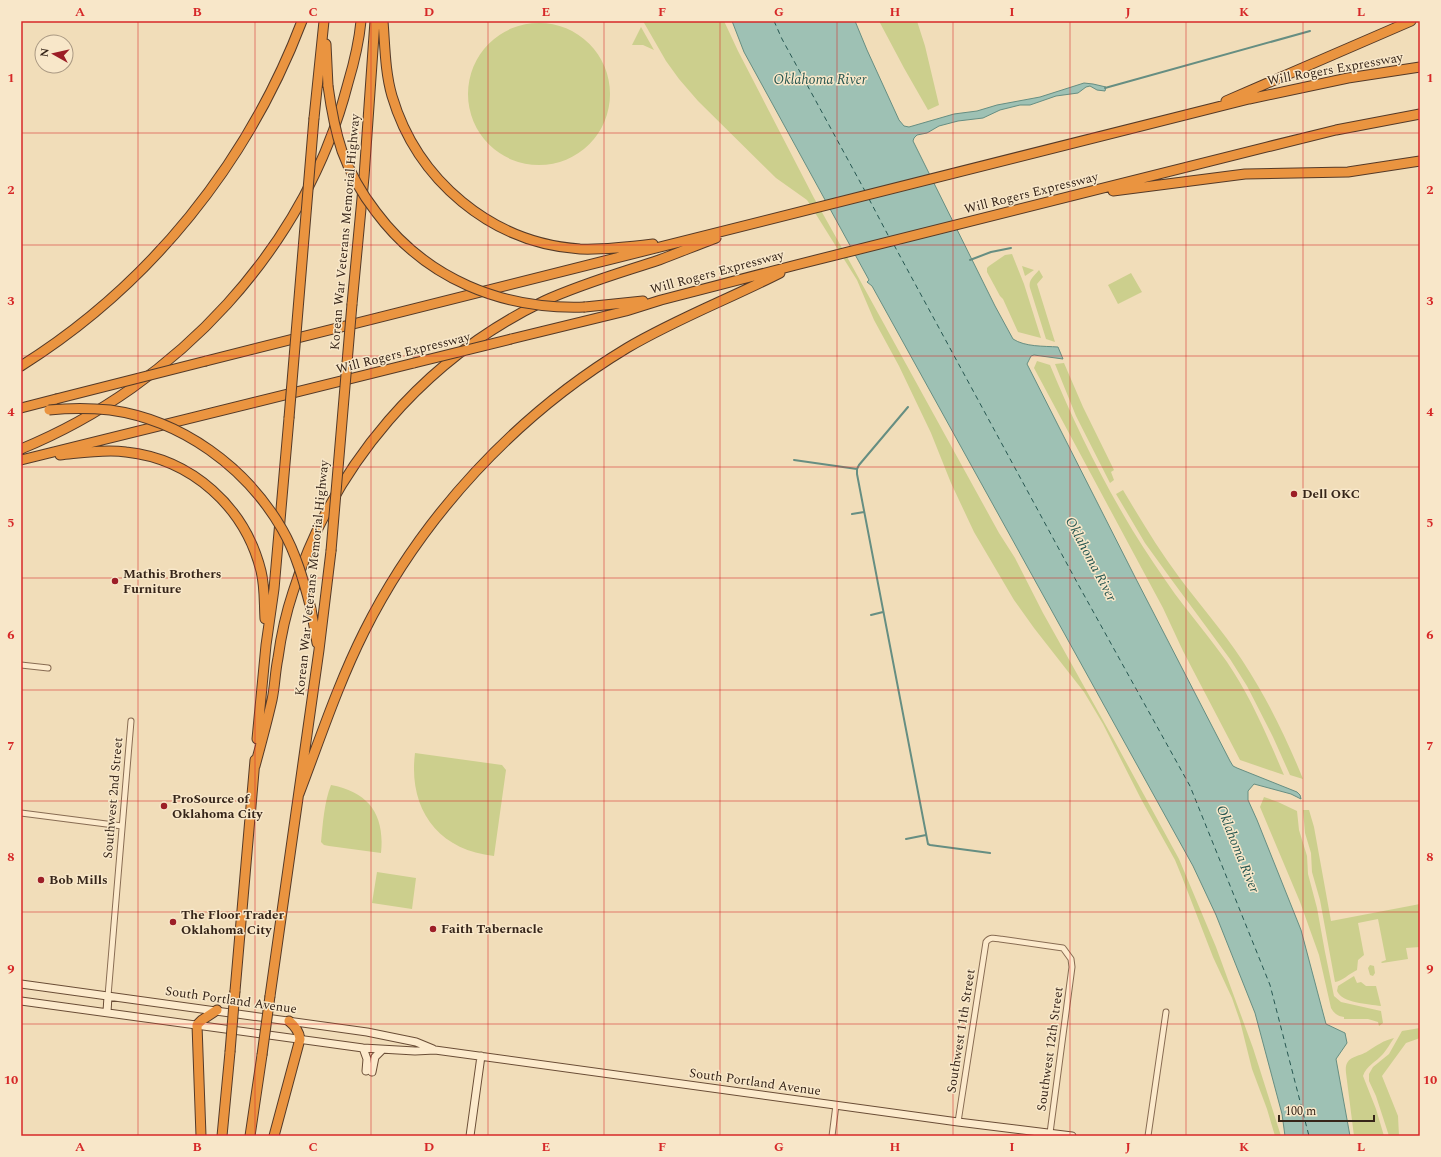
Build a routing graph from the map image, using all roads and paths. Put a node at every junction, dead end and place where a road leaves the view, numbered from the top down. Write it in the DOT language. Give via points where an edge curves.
graph roads {
  1 [pos="302,21"];
  2 [pos="325,21"];
  3 [pos="361,21"];
  4 [pos="375,21"];
  5 [pos="383,21"];
  6 [pos="1411,21"];
  7 [pos="1420,67"];
  8 [pos="1207,110"];
  9 [pos="1420,114"];
  10 [pos="1420,161"];
  11 [pos="1076,196"];
  12 [pos="753,224"];
  13 [pos="686,240"];
  14 [pos="796,265"];
  15 [pos="661,300"];
  16 [pos="21,366"];
  17 [pos="21,408"];
  18 [pos="21,449"];
  19 [pos="34,456"];
  20 [pos="21,460"];
  21 [pos="266,645"];
  22 [pos="319,650"];
  23 [pos="21,665"];
  24 [pos="48,668"];
  25 [pos="131,721"];
  26 [pos="255,766"];
  27 [pos="299,794"];
  28 [pos="21,813"];
  29 [pos="122,826"];
  30 [pos="986,942"];
  31 [pos="21,984"];
  32 [pos="108,996"];
  33 [pos="21,1001"];
  34 [pos="217,1010"];
  35 [pos="106,1012"];
  36 [pos="1166,1012"];
  37 [pos="289,1021"];
  38 [pos="197,1025"];
  39 [pos="300,1040"];
  40 [pos="363,1048"];
  41 [pos="382,1050"];
  42 [pos="435,1050"];
  43 [pos="481,1056"];
  44 [pos="836,1106"];
  45 [pos="958,1122"];
  46 [pos="1050,1133"];
  47 [pos="201,1136"];
  48 [pos="222,1136"];
  49 [pos="250,1136"];
  50 [pos="274,1136"];
  51 [pos="470,1136"];
  52 [pos="832,1136"];
  53 [pos="1072,1136"];
  54 [pos="1148,1136"];
  1 -- 16 [label="highway" via="282,69 252,127 188,219 152,260 114,296 66,335"];
  2 -- 15 [label="highway, bridge" via="328,86 342,152 365,197 394,234 415,253 462,284 515,302 542,306 585,307"];
  2 -- 21 [label="highway, bridge"];
  3 -- 18 [label="highway" via="354,59 334,132 300,204 245,283 191,341 137,384 86,417"];
  4 -- 22 [label="highway, Korean War Veterans Memorial Highway, bridge" via="364,184 331,551"];
  5 -- 13 [label="highway" via="387,73 404,128 431,172 455,196 483,218 535,240 580,249"];
  6 -- 8 [label="highway"];
  7 -- 8 [label="highway, Will Rogers Expressway" via="1315,84"];
  8 -- 12 [label="highway, Will Rogers Expressway"];
  9 -- 11 [label="highway, Will Rogers Expressway" via="1330,132"];
  10 -- 11 [label="highway" via="1348,172 1263,173 1223,177"];
  11 -- 14 [label="highway, Will Rogers Expressway"];
  12 -- 13 [label="highway, Will Rogers Expressway"];
  12 -- 26 [label="highway" via="588,283 544,302 504,323 440,368 407,399 370,442 349,472 328,505 304,560 284,622 272,699"];
  13 -- 17 [label="highway, Will Rogers Expressway, bridge"];
  14 -- 15 [label="highway, Will Rogers Expressway"];
  14 -- 27 [label="highway" via="683,318 608,361 535,416 468,481 415,548 372,616 338,688"];
  15 -- 19 [label="highway, Will Rogers Expressway, bridge" via="626,311"];
  17 -- 22 [label="highway, bridge" via="90,408 129,414 172,429 203,445 232,467 254,490 283,530 303,579"];
  19 -- 20 [label="highway, Will Rogers Expressway"];
  19 -- 21 [label="highway" via="115,451 137,453 176,465 197,477 227,504 241,523 257,557 264,588"];
  21 -- 26 [label="highway"];
  22 -- 27 [label="highway, Korean War Veterans Memorial Highway"];
  23 -- 24 [label="street"];
  25 -- 29 [label="street, Southwest 2nd Street"];
  26 -- 48 [label="highway, bridge"];
  27 -- 49 [label="highway, Korean War Veterans Memorial Highway, bridge"];
  28 -- 29 [label="street"];
  29 -- 32 [label="street, Southwest 2nd Street"];
  30 -- 45 [label="street, Southwest 11th Street"];
  30 -- 46 [label="street, Southwest 12th Street" via="992,938 1063,948 1071,959"];
  31 -- 32 [label="main road, South Portland Avenue"];
  32 -- 34 [label="main road, South Portland Avenue"];
  32 -- 35 [label="main road"];
  33 -- 35 [label="main road, South Portland Avenue"];
  34 -- 37 [label="main road, South Portland Avenue"];
  34 -- 38 [label="highway"];
  35 -- 38 [label="main road, South Portland Avenue"];
  36 -- 54 [label="street"];
  37 -- 39 [label="highway" via="295,1026"];
  37 -- 42 [label="main road, South Portland Avenue" via="390,1036"];
  38 -- 39 [label="main road, South Portland Avenue"];
  38 -- 47 [label="highway"];
  39 -- 40 [label="main road, South Portland Avenue"];
  39 -- 50 [label="highway"];
  40 -- 41 [label="main road, South Portland Avenue"];
  40 -- 41 [label="main road" via="369,1071 375,1057"];
  41 -- 42 [label="main road, South Portland Avenue"];
  42 -- 43 [label="main road, South Portland Avenue"];
  43 -- 44 [label="main road, South Portland Avenue"];
  43 -- 51 [label="main road"];
  44 -- 45 [label="main road, South Portland Avenue"];
  44 -- 52 [label="street"];
  45 -- 46 [label="main road, South Portland Avenue"];
  46 -- 53 [label="main road, South Portland Avenue"];
}
